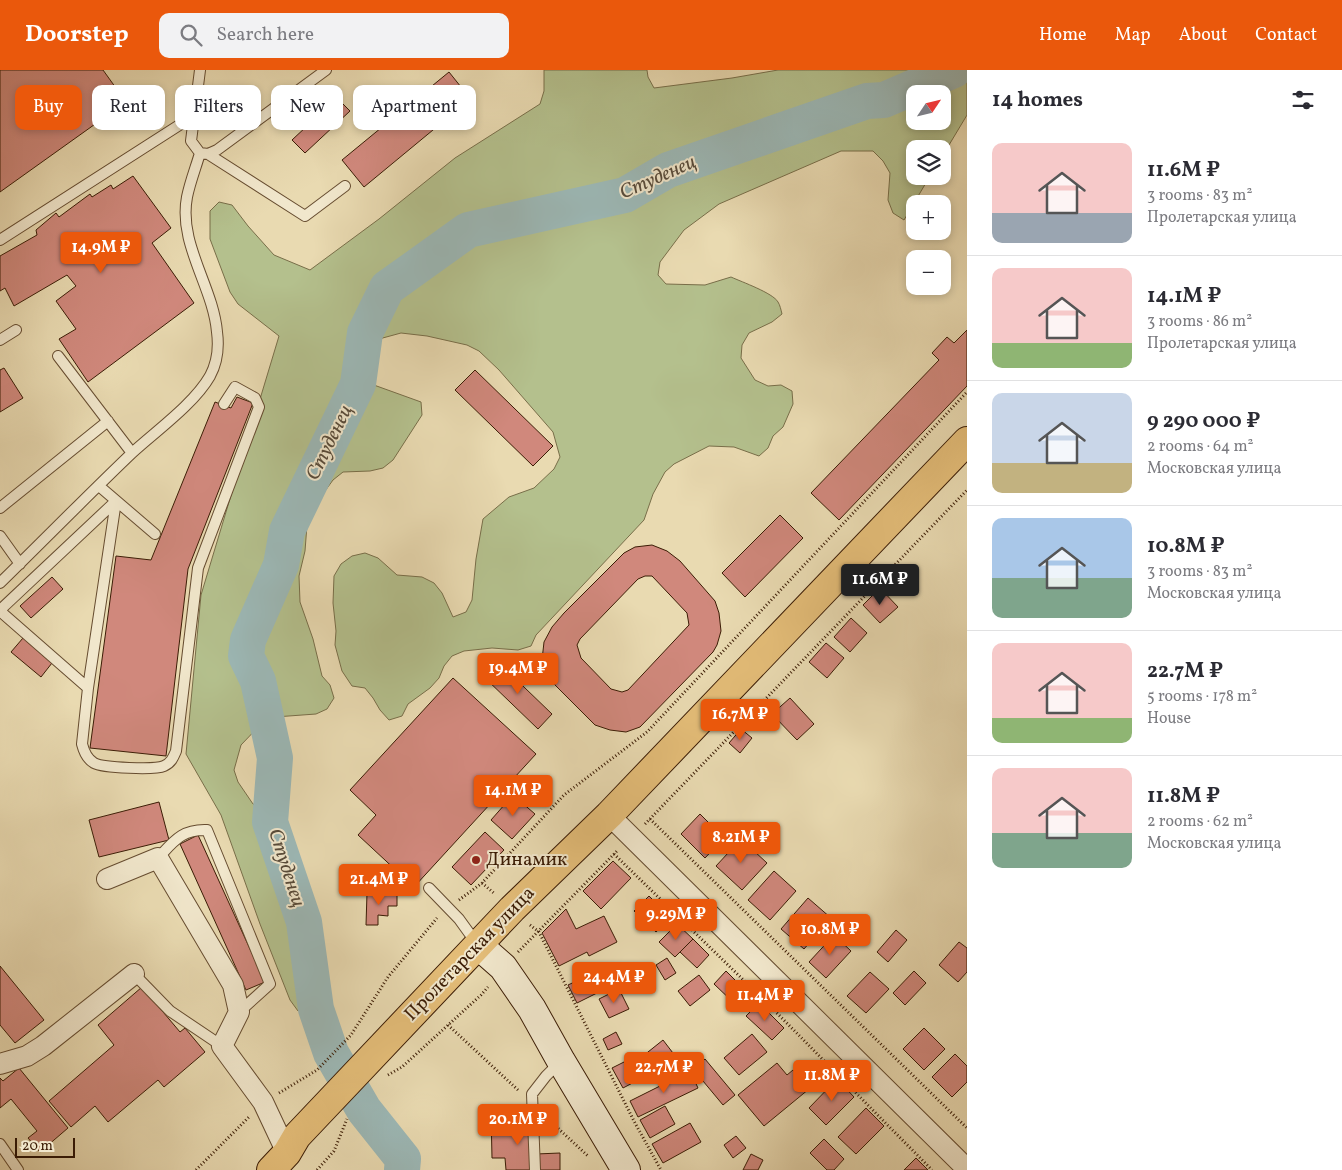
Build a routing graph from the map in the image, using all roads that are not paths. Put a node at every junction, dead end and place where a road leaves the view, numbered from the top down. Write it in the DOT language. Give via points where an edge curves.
graph roads {
  1 [pos="200,70"];
  2 [pos="326,70"];
  3 [pos="198,85"];
  4 [pos="175,128"];
  5 [pos="193,130"];
  6 [pos="204,154"];
  7 [pos="345,186"];
  8 [pos="0,240"];
  9 [pos="16,330"];
  10 [pos="0,340"];
  11 [pos="58,356"];
  12 [pos="224,404"];
  13 [pos="108,421"];
  14 [pos="967,441"];
  15 [pos="132,453"];
  16 [pos="99,486"];
  17 [pos="116,501"];
  18 [pos="0,508"];
  19 [pos="155,534"];
  20 [pos="0,536"];
  21 [pos="20,564"];
  22 [pos="0,583"];
  23 [pos="0,610"];
  24 [pos="88,688"];
  25 [pos="609,815"];
  26 [pos="158,858"];
  27 [pos="107,879"];
  28 [pos="430,888"];
  29 [pos="478,945"];
  30 [pos="134,974"];
  31 [pos="239,1012"];
  32 [pos="222,1046"];
  33 [pos="561,1061"];
  34 [pos="0,1064"];
  35 [pos="0,1144"];
  36 [pos="285,1153"];
  37 [pos="967,1169"];
  38 [pos="18,1170"];
  39 [pos="535,1170"];
  40 [pos="626,1170"];
  1 -- 3 [label="lane"];
  2 -- 6 [label="lane" via="217,150"];
  4 -- 8 [label="lane"];
  5 -- 6 [label="lane" via="191,141"];
  6 -- 7 [label="lane" via="305,216"];
  6 -- 15 [label="lane" via="187,197 186,210 190,241 214,310 218,348 215,362 202,387"];
  9 -- 10 [label="lane"];
  11 -- 13 [label="lane"];
  12 -- 24 [label="lane" via="235,387 255,398 259,407 198,568 176,751 170,762 161,767 147,768 102,766 88,758 82,744"];
  13 -- 15 [label="lane"];
  13 -- 18 [label="lane"];
  14 -- 25 [label="main road, Пролетарская улица"];
  15 -- 16 [label="lane"];
  16 -- 17 [label="lane"];
  16 -- 21 [label="lane"];
  17 -- 19 [label="lane"];
  17 -- 23 [label="lane"];
  17 -- 24 [label="lane"];
  20 -- 21 [label="lane"];
  21 -- 22 [label="lane"];
  23 -- 24 [label="lane"];
  25 -- 29 [label="main road, Пролетарская улица"];
  25 -- 37 [label="street"];
  26 -- 27 [label="street"];
  26 -- 31 [label="street" via="233,985"];
  26 -- 31 [label="lane" via="176,839 195,829 207,830 270,984"];
  28 -- 29 [label="lane"];
  29 -- 33 [label="street" via="503,967 532,1009"];
  29 -- 36 [label="main road, Пролетарская улица" via="381,1065"];
  30 -- 32 [label="lane" via="170,1011"];
  30 -- 34 [label="street" via="42,1046 27,1056"];
  31 -- 32 [label="street"];
  32 -- 36 [label="street" via="263,1102"];
  33 -- 39 [label="lane" via="532,1094"];
  33 -- 40 [label="street"];
  35 -- 38 [label="lane"];
}
